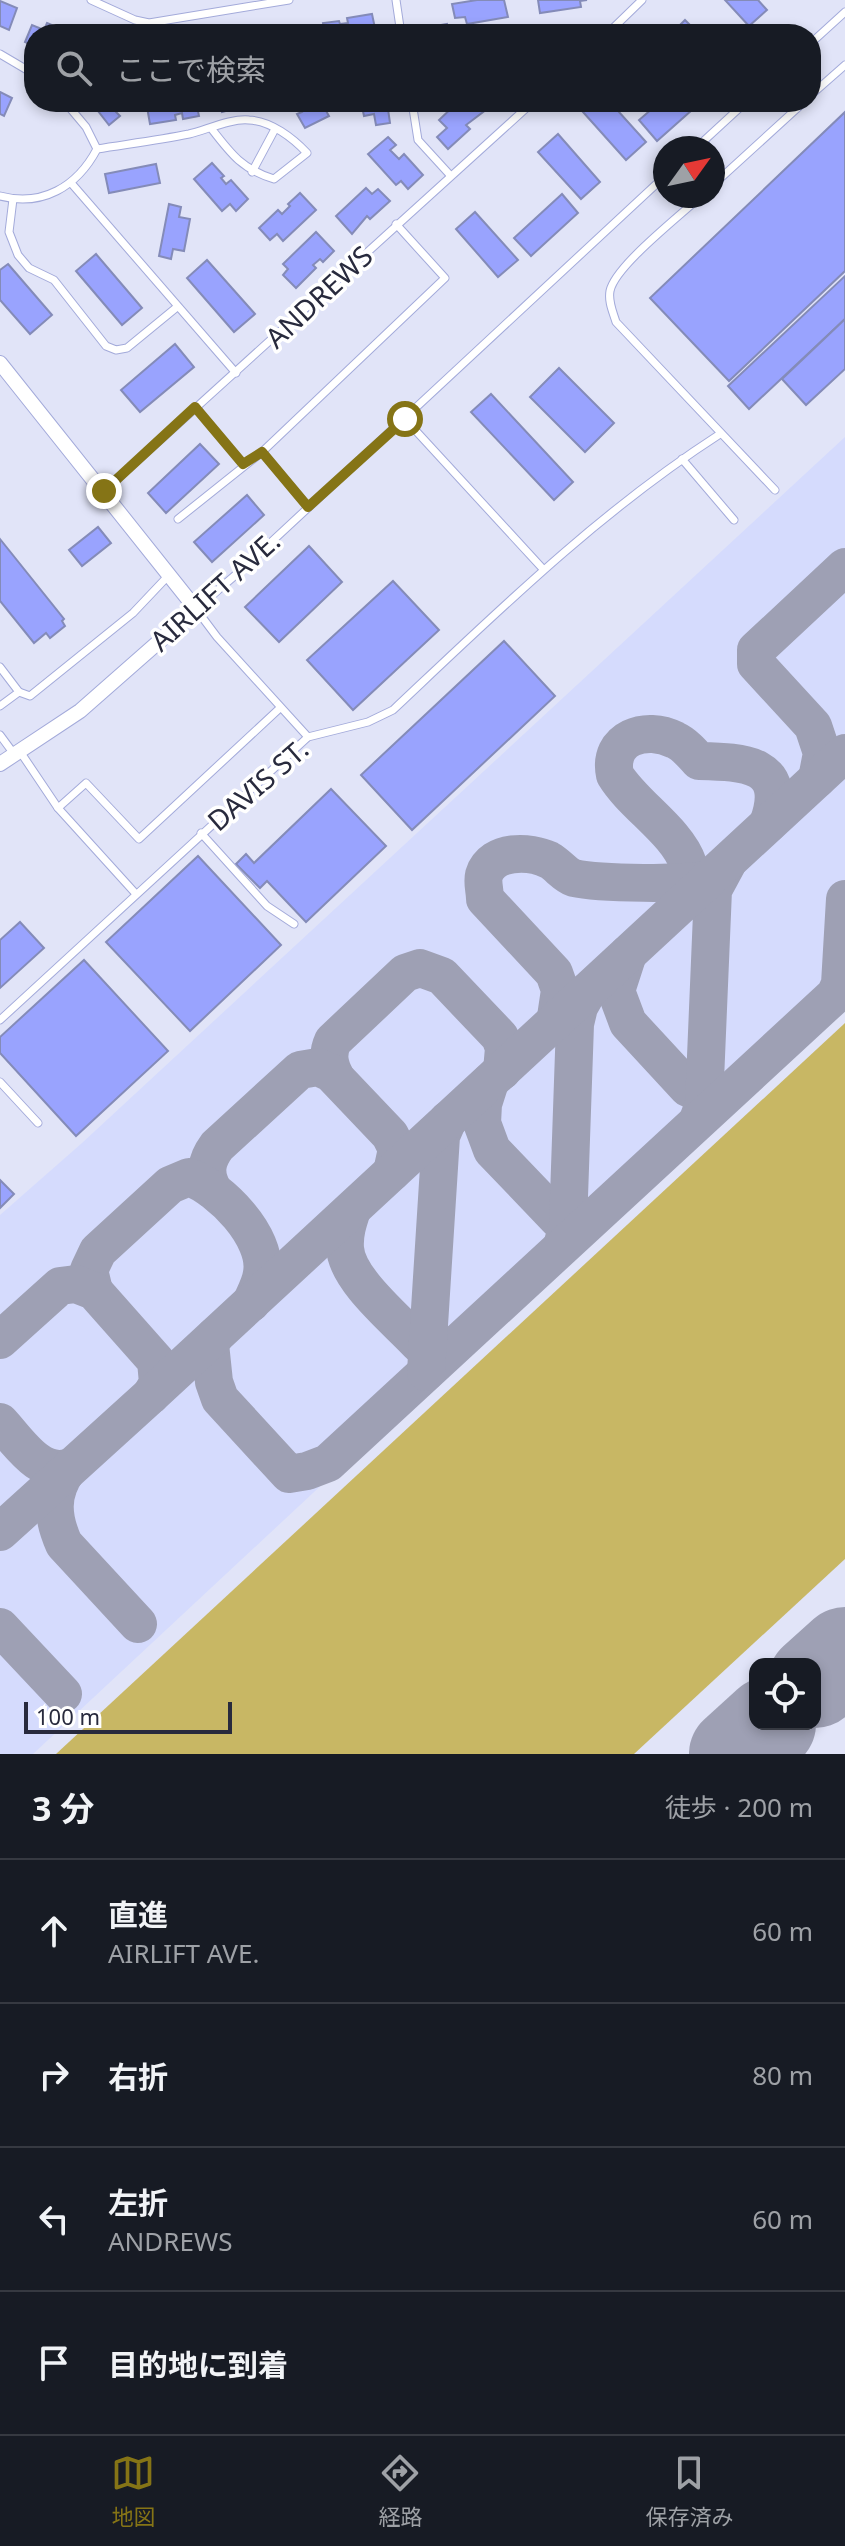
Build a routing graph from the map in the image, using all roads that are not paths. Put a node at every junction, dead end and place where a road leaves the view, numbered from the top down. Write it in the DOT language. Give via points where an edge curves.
graph roads {
  1 [pos="91,0"];
  2 [pos="289,0"];
  3 [pos="396,0"];
  4 [pos="642,0"];
  5 [pos="845,12"];
  6 [pos="400,24"];
  7 [pos="617,24"];
  8 [pos="821,34"];
  9 [pos="0,54"];
  10 [pos="845,65"];
  11 [pos="24,68"];
  12 [pos="821,86"];
  13 [pos="73,112"];
  14 [pos="414,112"];
  15 [pos="522,112"];
  16 [pos="735,112"];
  17 [pos="793,112"];
  18 [pos="211,128"];
  19 [pos="275,129"];
  20 [pos="709,136"];
  21 [pos="97,149"];
  22 [pos="252,172"];
  23 [pos="725,174"];
  24 [pos="450,175"];
  25 [pos="72,184"];
  26 [pos="653,187"];
  27 [pos="0,196"];
  28 [pos="13,199"];
  29 [pos="688,208"];
  30 [pos="396,224"];
  31 [pos="177,307"];
  32 [pos="0,363"];
  33 [pos="236,373"];
  34 [pos="195,407"];
  35 [pos="405,419"];
  36 [pos="720,434"];
  37 [pos="262,452"];
  38 [pos="682,459"];
  39 [pos="243,464"];
  40 [pos="775,490"];
  41 [pos="104,491"];
  42 [pos="308,507"];
  43 [pos="178,519"];
  44 [pos="734,520"];
  45 [pos="543,569"];
  46 [pos="169,575"];
  47 [pos="196,609"];
  48 [pos="0,667"];
  49 [pos="19,692"];
  50 [pos="0,706"];
  51 [pos="280,708"];
  52 [pos="0,735"];
  53 [pos="308,737"];
  54 [pos="16,752"];
  55 [pos="0,764"];
  56 [pos="58,808"];
  57 [pos="201,833"];
  58 [pos="136,894"];
  59 [pos="294,924"];
  60 [pos="0,1020"];
  61 [pos="0,1082"];
  62 [pos="38,1123"];
  1 -- 2 [label="lane" via="149,23"];
  3 -- 6 [label="lane"];
  4 -- 7 [label="lane"];
  5 -- 8 [label="lane"];
  9 -- 11 [label="lane"];
  10 -- 12 [label="lane"];
  13 -- 21 [label="lane"];
  14 -- 24 [label="lane" via="418,140"];
  15 -- 24 [label="lane, ANDREWS"];
  16 -- 20 [label="lane"];
  17 -- 23 [label="lane"];
  18 -- 19 [label="lane" via="249,120"];
  18 -- 21 [label="lane"];
  18 -- 22 [label="lane"];
  19 -- 22 [label="lane"];
  19 -- 22 [label="lane" via="307,153 274,179"];
  21 -- 25 [label="lane"];
  24 -- 30 [label="lane, ANDREWS"];
  25 -- 28 [label="lane" via="34,199"];
  25 -- 31 [label="lane"];
  26 -- 35 [label="lane, AIRLIFT AVE."];
  27 -- 28 [label="lane"];
  28 -- 31 [label="lane" via="9,232 18,255 29,268 54,280 106,346 127,348"];
  29 -- 36 [label="lane" via="621,270 609,294 616,322"];
  30 -- 33 [label="lane, ANDREWS"];
  30 -- 37 [label="lane" via="445,278"];
  31 -- 33 [label="lane"];
  32 -- 41 [label="street"];
  33 -- 34 [label="lane, ANDREWS"];
  34 -- 39 [label="lane"];
  34 -- 41 [label="lane, ANDREWS"];
  35 -- 42 [label="lane, AIRLIFT AVE."];
  35 -- 45 [label="lane"];
  36 -- 38 [label="lane, DAVIS ST."];
  36 -- 40 [label="lane"];
  37 -- 39 [label="lane"];
  37 -- 42 [label="lane"];
  38 -- 44 [label="lane"];
  38 -- 45 [label="lane, DAVIS ST."];
  39 -- 43 [label="lane"];
  41 -- 46 [label="street"];
  42 -- 47 [label="lane, AIRLIFT AVE."];
  45 -- 53 [label="lane, DAVIS ST." via="393,710"];
  46 -- 47 [label="street"];
  46 -- 49 [label="lane" via="133,613 30,696"];
  47 -- 51 [label="lane"];
  47 -- 54 [label="street, AIRLIFT AVE." via="80,711"];
  48 -- 49 [label="lane"];
  49 -- 50 [label="lane"];
  51 -- 53 [label="lane"];
  51 -- 56 [label="lane" via="139,839 86,783"];
  52 -- 54 [label="lane"];
  53 -- 57 [label="lane, DAVIS ST."];
  54 -- 55 [label="street, AIRLIFT AVE."];
  54 -- 56 [label="lane"];
  56 -- 58 [label="lane"];
  57 -- 58 [label="lane, DAVIS ST."];
  57 -- 59 [label="lane" via="267,906"];
  58 -- 60 [label="lane, DAVIS ST."];
  61 -- 62 [label="lane"];
}
